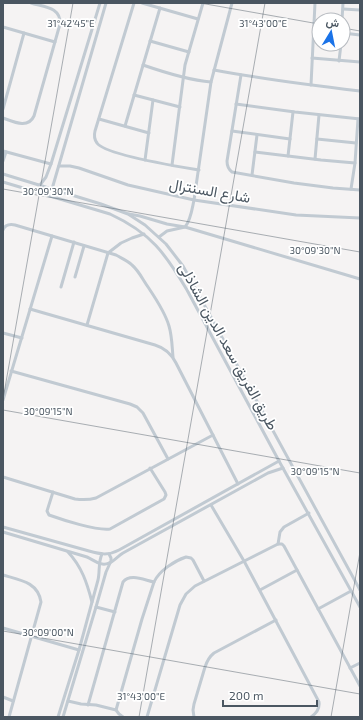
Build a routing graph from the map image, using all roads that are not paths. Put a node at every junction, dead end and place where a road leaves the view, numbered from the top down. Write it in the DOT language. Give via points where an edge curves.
graph roads {
  1 [pos="31,3"];
  2 [pos="100,3"];
  3 [pos="106,3"];
  4 [pos="134,3"];
  5 [pos="142,3"];
  6 [pos="203,3"];
  7 [pos="232,3"];
  8 [pos="315,3"];
  9 [pos="343,3"];
  10 [pos="160,8"];
  11 [pos="343,9"];
  12 [pos="360,10"];
  13 [pos="343,12"];
  14 [pos="198,19"];
  15 [pos="3,27"];
  16 [pos="24,33"];
  17 [pos="150,40"];
  18 [pos="55,42"];
  19 [pos="188,52"];
  20 [pos="340,52"];
  21 [pos="312,58"];
  22 [pos="339,61"];
  23 [pos="360,62"];
  24 [pos="143,65"];
  25 [pos="214,70"];
  26 [pos="241,75"];
  27 [pos="183,77"];
  28 [pos="212,82"];
  29 [pos="311,85"];
  30 [pos="3,88"];
  31 [pos="8,90"];
  32 [pos="360,91"];
  33 [pos="134,94"];
  34 [pos="153,100"];
  35 [pos="236,104"];
  36 [pos="180,107"];
  37 [pos="3,109"];
  38 [pos="293,112"];
  39 [pos="319,115"];
  40 [pos="3,118"];
  41 [pos="99,119"];
  42 [pos="359,119"];
  43 [pos="125,126"];
  44 [pos="232,131"];
  45 [pos="148,133"];
  46 [pos="257,134"];
  47 [pos="290,139"];
  48 [pos="317,139"];
  49 [pos="356,143"];
  50 [pos="4,151"];
  51 [pos="255,152"];
  52 [pos="288,156"];
  53 [pos="315,159"];
  54 [pos="145,160"];
  55 [pos="3,161"];
  56 [pos="355,162"];
  57 [pos="51,164"];
  58 [pos="172,165"];
  59 [pos="59,166"];
  60 [pos="198,170"];
  61 [pos="3,174"];
  62 [pos="252,175"];
  63 [pos="46,177"];
  64 [pos="55,180"];
  65 [pos="3,182"];
  66 [pos="40,185"];
  67 [pos="52,189"];
  68 [pos="351,189"];
  69 [pos="360,190"];
  70 [pos="68,194"];
  71 [pos="83,198"];
  72 [pos="65,200"];
  73 [pos="194,200"];
  74 [pos="80,205"];
  75 [pos="128,214"];
  76 [pos="360,218"];
  77 [pos="184,227"];
  78 [pos="3,230"];
  79 [pos="144,234"];
  80 [pos="52,236"];
  81 [pos="159,237"];
  82 [pos="74,242"];
  83 [pos="84,246"];
  84 [pos="108,253"];
  85 [pos="76,277"];
  86 [pos="360,279"];
  87 [pos="61,287"];
  88 [pos="30,309"];
  89 [pos="215,324"];
  90 [pos="87,325"];
  91 [pos="207,327"];
  92 [pos="3,333"];
  93 [pos="221,336"];
  94 [pos="22,338"];
  95 [pos="214,340"];
  96 [pos="172,357"];
  97 [pos="11,371"];
  98 [pos="3,400"];
  99 [pos="213,435"];
  100 [pos="168,459"];
  101 [pos="279,461"];
  102 [pos="150,468"];
  103 [pos="283,468"];
  104 [pos="265,469"];
  105 [pos="268,473"];
  106 [pos="3,477"];
  107 [pos="238,484"];
  108 [pos="53,492"];
  109 [pos="224,492"];
  110 [pos="226,497"];
  111 [pos="211,505"];
  112 [pos="190,511"];
  113 [pos="309,513"];
  114 [pos="185,514"];
  115 [pos="193,515"];
  116 [pos="188,518"];
  117 [pos="3,527"];
  118 [pos="3,532"];
  119 [pos="278,544"];
  120 [pos="119,550"];
  121 [pos="67,551"];
  122 [pos="89,551"];
  123 [pos="102,554"];
  124 [pos="109,554"];
  125 [pos="121,554"];
  126 [pos="87,557"];
  127 [pos="244,561"];
  128 [pos="110,563"];
  129 [pos="100,564"];
  130 [pos="297,570"];
  131 [pos="100,574"];
  132 [pos="3,575"];
  133 [pos="105,575"];
  134 [pos="204,581"];
  135 [pos="154,582"];
  136 [pos="260,590"];
  137 [pos="360,590"];
  138 [pos="351,591"];
  139 [pos="92,604"];
  140 [pos="359,604"];
  141 [pos="96,607"];
  142 [pos="318,609"];
  143 [pos="114,612"];
  144 [pos="276,620"];
  145 [pos="3,628"];
  146 [pos="83,635"];
  147 [pos="32,636"];
  148 [pos="88,636"];
  149 [pos="79,650"];
  150 [pos="360,663"];
  151 [pos="350,668"];
  152 [pos="72,674"];
  153 [pos="76,675"];
  154 [pos="360,686"];
  155 [pos="3,697"];
  156 [pos="13,701"];
  157 [pos="68,701"];
  158 [pos="88,705"];
  159 [pos="116,710"];
  160 [pos="9,717"];
  161 [pos="58,717"];
  162 [pos="63,717"];
  163 [pos="123,717"];
  164 [pos="147,717"];
  165 [pos="194,717"];
  166 [pos="311,717"];
  1 -- 18 [label="street" via="55,10 59,14 61,18"];
  2 -- 57 [label="street"];
  3 -- 59 [label="street"];
  4 -- 41 [label="street"];
  5 -- 10 [label="street"];
  6 -- 14 [label="street"];
  7 -- 25 [label="street"];
  8 -- 21 [label="street"];
  9 -- 11 [label="street"];
  10 -- 14 [label="street"];
  10 -- 17 [label="street"];
  11 -- 12 [label="street"];
  11 -- 13 [label="street"];
  14 -- 19 [label="street"];
  15 -- 16 [label="street"];
  16 -- 18 [label="street"];
  16 -- 31 [label="street"];
  17 -- 19 [label="street"];
  17 -- 24 [label="street"];
  18 -- 40 [label="street" via="32,120 23,124"];
  19 -- 27 [label="street"];
  20 -- 22 [label="street"];
  21 -- 22 [label="street"];
  21 -- 29 [label="street"];
  22 -- 23 [label="street"];
  24 -- 27 [label="street"];
  24 -- 33 [label="street"];
  25 -- 26 [label="street"];
  25 -- 28 [label="street"];
  26 -- 29 [label="street"];
  26 -- 35 [label="street"];
  27 -- 28 [label="street"];
  27 -- 36 [label="street"];
  28 -- 60 [label="street"];
  29 -- 32 [label="street"];
  30 -- 31 [label="street"];
  31 -- 37 [label="street"];
  33 -- 34 [label="street"];
  33 -- 43 [label="street"];
  34 -- 36 [label="street"];
  34 -- 45 [label="street"];
  35 -- 38 [label="street"];
  35 -- 44 [label="street"];
  36 -- 58 [label="street"];
  38 -- 39 [label="street"];
  38 -- 47 [label="street"];
  39 -- 42 [label="street"];
  39 -- 48 [label="street"];
  41 -- 43 [label="street"];
  41 -- 54 [label="street" via="94,137 102,148"];
  42 -- 49 [label="street"];
  43 -- 45 [label="street"];
  44 -- 46 [label="street"];
  44 -- 62 [label="street" via="227,166 232,172"];
  45 -- 54 [label="street"];
  46 -- 47 [label="street"];
  46 -- 51 [label="street"];
  47 -- 52 [label="street"];
  48 -- 49 [label="street"];
  48 -- 53 [label="street"];
  49 -- 56 [label="street"];
  50 -- 55 [label="street"];
  50 -- 57 [label="street"];
  51 -- 52 [label="street"];
  51 -- 62 [label="street"];
  52 -- 53 [label="street"];
  53 -- 56 [label="street"];
  54 -- 58 [label="street"];
  56 -- 68 [label="street"];
  57 -- 63 [label="street"];
  58 -- 60 [label="street"];
  59 -- 64 [label="street"];
  59 -- 73 [label="street, شارع السنترال" via="79,168 128,185"];
  60 -- 73 [label="street"];
  61 -- 66 [label="street, طريق الفريق سعد الدين الشاذلى"];
  62 -- 68 [label="street" via="294,184"];
  63 -- 64 [label="street"];
  63 -- 66 [label="street"];
  64 -- 67 [label="street"];
  65 -- 72 [label="street, طريق الفريق سعد الدين الشاذلى"];
  66 -- 67 [label="street, طريق الفريق سعد الدين الشاذلى"];
  67 -- 70 [label="street, طريق الفريق سعد الدين الشاذلى"];
  68 -- 69 [label="street"];
  70 -- 71 [label="street, طريق الفريق سعد الدين الشاذلى"];
  70 -- 72 [label="street" via="70,198"];
  71 -- 74 [label="street" via="79,198 77,202"];
  71 -- 75 [label="street, طريق الفريق سعد الدين الشاذلى"];
  72 -- 74 [label="street, طريق الفريق سعد الدين الشاذلى"];
  73 -- 76 [label="street, شارع السنترال" via="296,215"];
  73 -- 77 [label="street"];
  74 -- 79 [label="street, طريق الفريق سعد الدين الشاذلى" via="110,214"];
  75 -- 77 [label="street"];
  75 -- 81 [label="street, طريق الفريق سعد الدين الشاذلى"];
  77 -- 81 [label="street" via="167,231"];
  77 -- 86 [label="street"];
  78 -- 80 [label="street" via="11,224"];
  79 -- 84 [label="street" via="122,243"];
  79 -- 91 [label="street, طريق الفريق سعد الدين الشاذلى" via="170,261"];
  80 -- 82 [label="street"];
  80 -- 88 [label="street"];
  81 -- 89 [label="street, طريق الفريق سعد الدين الشاذلى" via="183,266"];
  82 -- 83 [label="street"];
  82 -- 87 [label="street"];
  83 -- 84 [label="street"];
  83 -- 85 [label="street"];
  84 -- 90 [label="street"];
  84 -- 96 [label="street" via="131,264 164,311 171,332"];
  88 -- 90 [label="street"];
  88 -- 94 [label="street"];
  89 -- 91 [label="street" via="212,329"];
  89 -- 93 [label="street, طريق الفريق سعد الدين الشاذلى"];
  90 -- 96 [label="street" via="162,347"];
  91 -- 95 [label="street, طريق الفريق سعد الدين الشاذلى"];
  92 -- 94 [label="street"];
  93 -- 95 [label="street" via="214,336"];
  93 -- 137 [label="street, طريق الفريق سعد الدين الشاذلى"];
  94 -- 97 [label="street"];
  95 -- 101 [label="street, طريق الفريق سعد الدين الشاذلى"];
  96 -- 99 [label="street"];
  97 -- 98 [label="street"];
  97 -- 100 [label="street" via="134,405 143,413"];
  99 -- 100 [label="street"];
  99 -- 107 [label="street"];
  100 -- 102 [label="street"];
  101 -- 103 [label="street, طريق الفريق سعد الدين الشاذلى"];
  101 -- 104 [label="street"];
  102 -- 108 [label="street" via="91,500 75,499"];
  102 -- 108 [label="street" via="165,492 164,499 110,529 95,528 49,515 47,511"];
  103 -- 105 [label="street"];
  103 -- 113 [label="street, طريق الفريق سعد الدين الشاذلى"];
  104 -- 105 [label="street"];
  104 -- 107 [label="street"];
  105 -- 110 [label="street"];
  106 -- 108 [label="street"];
  107 -- 109 [label="street"];
  109 -- 110 [label="street"];
  109 -- 112 [label="street"];
  110 -- 111 [label="street"];
  111 -- 115 [label="street"];
  111 -- 127 [label="street"];
  112 -- 114 [label="street"];
  112 -- 115 [label="street"];
  113 -- 119 [label="street" via="284,527 280,532"];
  113 -- 138 [label="street, طريق الفريق سعد الدين الشاذلى"];
  114 -- 116 [label="street"];
  114 -- 120 [label="street"];
  115 -- 116 [label="street"];
  116 -- 125 [label="street"];
  117 -- 122 [label="street"];
  118 -- 121 [label="street"];
  119 -- 127 [label="street"];
  119 -- 130 [label="street" via="284,546"];
  120 -- 124 [label="street"];
  120 -- 125 [label="street" via="118,553"];
  121 -- 126 [label="street"];
  121 -- 139 [label="street" via="84,574"];
  122 -- 123 [label="street"];
  122 -- 126 [label="street"];
  123 -- 124 [label="street"];
  123 -- 129 [label="street"];
  124 -- 128 [label="street"];
  125 -- 128 [label="street"];
  126 -- 129 [label="street"];
  127 -- 134 [label="street"];
  127 -- 136 [label="street"];
  128 -- 129 [label="street"];
  128 -- 133 [label="street"];
  129 -- 131 [label="street"];
  130 -- 136 [label="street"];
  130 -- 142 [label="street"];
  131 -- 133 [label="street"];
  131 -- 139 [label="street"];
  132 -- 147 [label="street" via="32,585 38,590 41,602"];
  133 -- 141 [label="street"];
  134 -- 135 [label="street" via="193,560 186,557 160,572"];
  134 -- 164 [label="street" via="190,589 182,599"];
  135 -- 143 [label="street" via="127,578 123,582"];
  135 -- 159 [label="street"];
  136 -- 144 [label="street"];
  138 -- 140 [label="street, طريق الفريق سعد الدين الشاذلى"];
  138 -- 142 [label="street"];
  139 -- 146 [label="street"];
  141 -- 143 [label="street"];
  141 -- 148 [label="street"];
  142 -- 151 [label="street"];
  143 -- 158 [label="street"];
  144 -- 165 [label="street" via="210,657 194,704"];
  144 -- 166 [label="street" via="319,702 318,712"];
  145 -- 147 [label="street"];
  146 -- 148 [label="street"];
  146 -- 149 [label="street"];
  147 -- 149 [label="street"];
  147 -- 156 [label="street"];
  148 -- 153 [label="street"];
  149 -- 152 [label="street"];
  150 -- 151 [label="street"];
  151 -- 154 [label="street"];
  152 -- 153 [label="street"];
  152 -- 161 [label="street"];
  153 -- 157 [label="street"];
  155 -- 156 [label="street"];
  156 -- 160 [label="street"];
  157 -- 158 [label="street"];
  157 -- 162 [label="street"];
  158 -- 159 [label="street"];
  159 -- 163 [label="street"];
}
